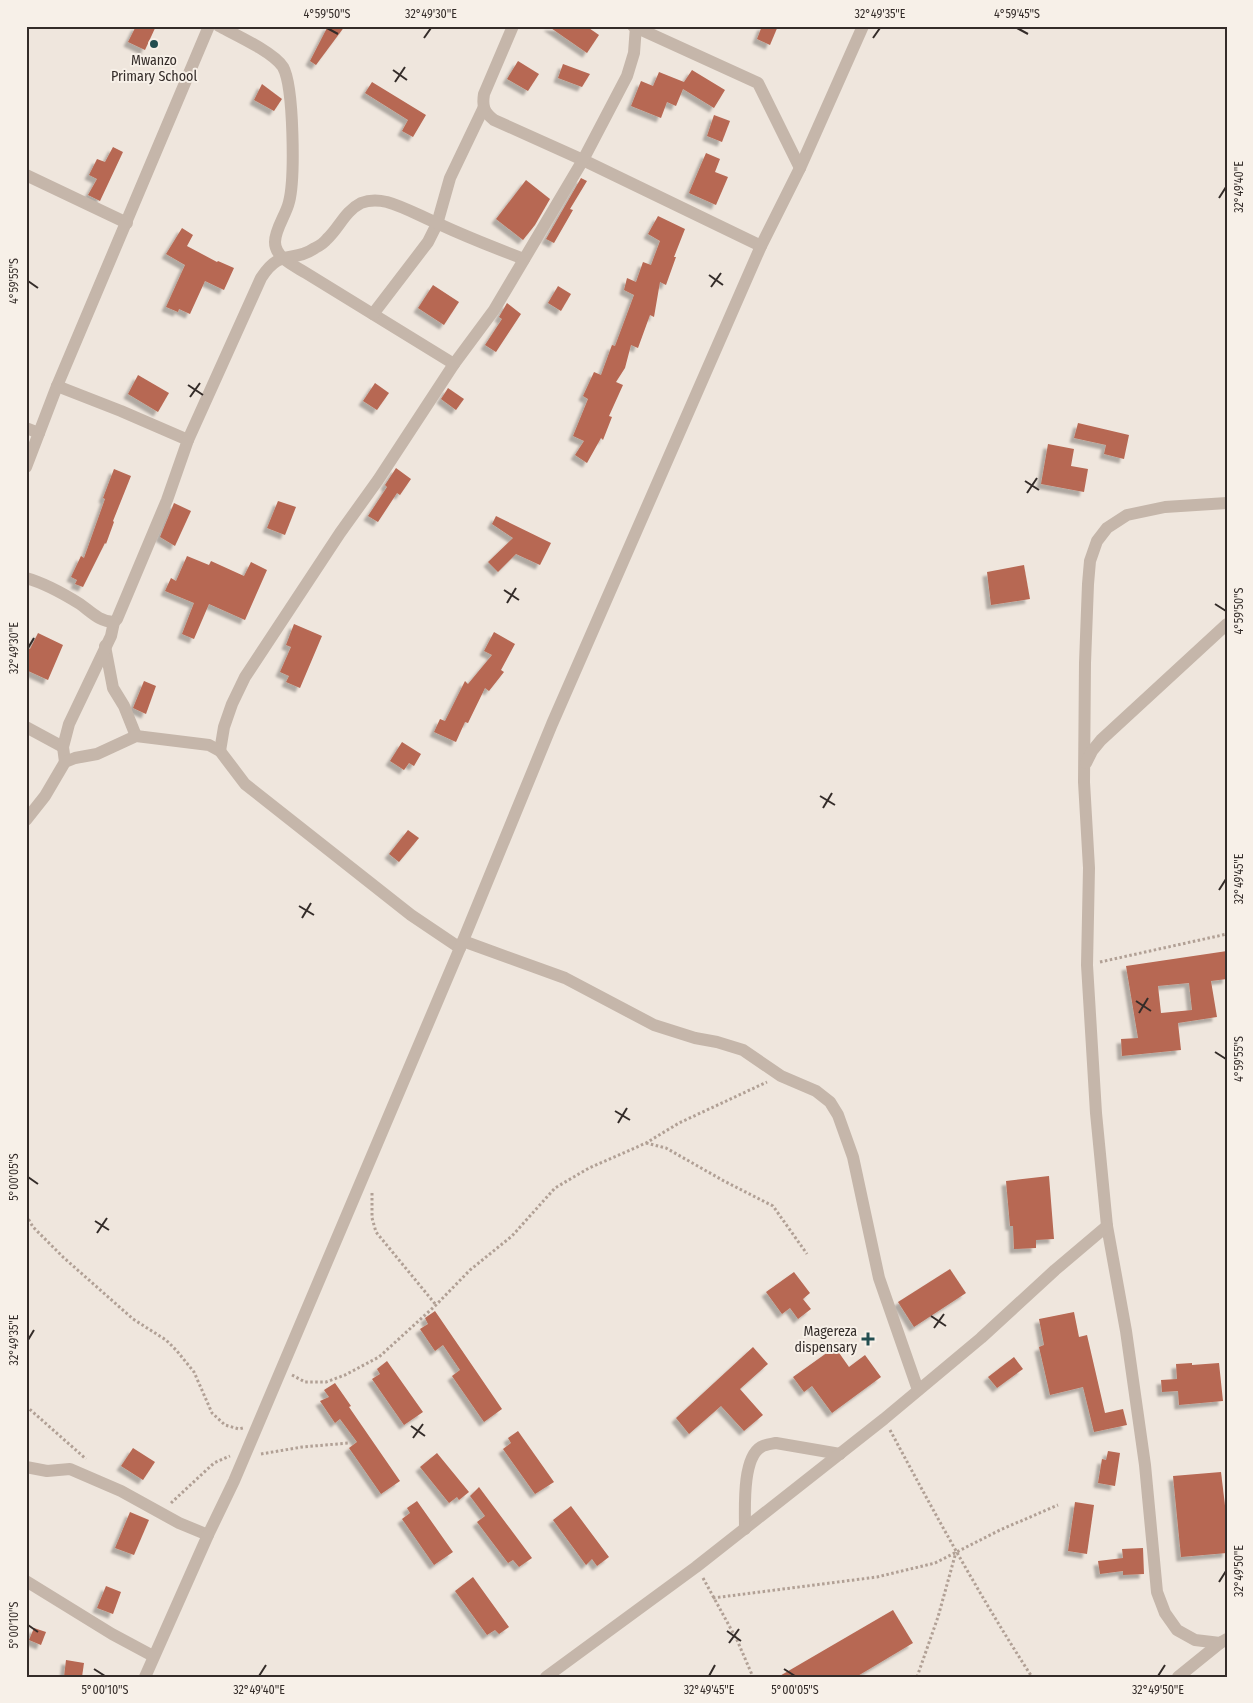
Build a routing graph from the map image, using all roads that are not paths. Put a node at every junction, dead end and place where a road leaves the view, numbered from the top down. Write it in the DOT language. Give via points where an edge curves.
graph roads {
  1 [pos="209,26"];
  2 [pos="219,26"];
  3 [pos="513,26"];
  4 [pos="863,26"];
  5 [pos="635,27"];
  6 [pos="483,109"];
  7 [pos="583,160"];
  8 [pos="800,168"];
  9 [pos="26,175"];
  10 [pos="127,223"];
  11 [pos="437,224"];
  12 [pos="761,246"];
  13 [pos="282,257"];
  14 [pos="524,259"];
  15 [pos="373,314"];
  16 [pos="454,364"];
  17 [pos="57,386"];
  18 [pos="26,428"];
  19 [pos="39,433"];
  20 [pos="188,440"];
  21 [pos="26,467"];
  22 [pos="1227,503"];
  23 [pos="26,578"];
  24 [pos="114,622"];
  25 [pos="1227,624"];
  26 [pos="105,646"];
  27 [pos="26,726"];
  28 [pos="136,736"];
  29 [pos="63,747"];
  30 [pos="220,751"];
  31 [pos="65,762"];
  32 [pos="1085,765"];
  33 [pos="26,820"];
  34 [pos="462,944"];
  35 [pos="1107,1226"];
  36 [pos="918,1390"];
  37 [pos="840,1454"];
  38 [pos="26,1468"];
  39 [pos="745,1529"];
  40 [pos="208,1535"];
  41 [pos="26,1581"];
  42 [pos="1223,1641"];
  43 [pos="153,1656"];
  44 [pos="145,1677"];
  45 [pos="546,1677"];
  46 [pos="1178,1677"];
  1 -- 10 [label="street"];
  2 -- 13 [label="street" via="269,54 282,67 288,84 293,182 275,242"];
  3 -- 6 [label="street" via="484,94"];
  4 -- 8 [label="street"];
  5 -- 7 [label="street" via="634,53 627,76"];
  5 -- 8 [label="street" via="758,83"];
  6 -- 7 [label="street" via="494,120"];
  6 -- 11 [label="street" via="450,178"];
  7 -- 12 [label="street"];
  7 -- 14 [label="street"];
  8 -- 12 [label="street"];
  9 -- 10 [label="street"];
  10 -- 17 [label="street"];
  11 -- 13 [label="street" via="401,207 372,200 359,204 327,240 313,250"];
  11 -- 14 [label="street"];
  11 -- 15 [label="street" via="428,242"];
  12 -- 34 [label="street" via="552,724"];
  13 -- 15 [label="street"];
  13 -- 20 [label="street" via="273,262 261,278"];
  14 -- 16 [label="street" via="494,310"];
  15 -- 16 [label="street"];
  16 -- 30 [label="street" via="245,677 224,727"];
  17 -- 19 [label="street"];
  17 -- 20 [label="street"];
  18 -- 19 [label="street"];
  19 -- 21 [label="street"];
  20 -- 24 [label="street" via="128,597"];
  22 -- 32 [label="street" via="1166,507 1127,514 1107,528 1097,541 1090,560 1088,584"];
  23 -- 24 [label="street" via="80,604 94,616"];
  24 -- 26 [label="street"];
  25 -- 32 [label="street" via="1101,740"];
  26 -- 28 [label="street" via="113,688"];
  26 -- 29 [label="street" via="69,724"];
  27 -- 29 [label="street"];
  28 -- 30 [label="street" via="209,745"];
  28 -- 31 [label="street" via="97,754"];
  29 -- 31 [label="street"];
  30 -- 34 [label="street" via="245,784 411,915"];
  31 -- 33 [label="street"];
  32 -- 35 [label="street" via="1089,868 1087,965"];
  34 -- 36 [label="street" via="565,978 654,1025 735,1046 781,1076 824,1096 838,1115 853,1157 879,1278"];
  34 -- 40 [label="street" via="246,1453"];
  35 -- 36 [label="street"];
  35 -- 42 [label="street" via="1142,1446 1158,1592 1165,1613 1177,1630 1194,1640"];
  36 -- 37 [label="street"];
  37 -- 39 [label="street"];
  37 -- 39 [label="street" via="776,1443 758,1449 748,1470"];
  38 -- 40 [label="street" via="47,1471 70,1469"];
  39 -- 45 [label="street"];
  40 -- 43 [label="street"];
  41 -- 43 [label="street"];
  42 -- 46 [label="street"];
  43 -- 44 [label="street"];
}
